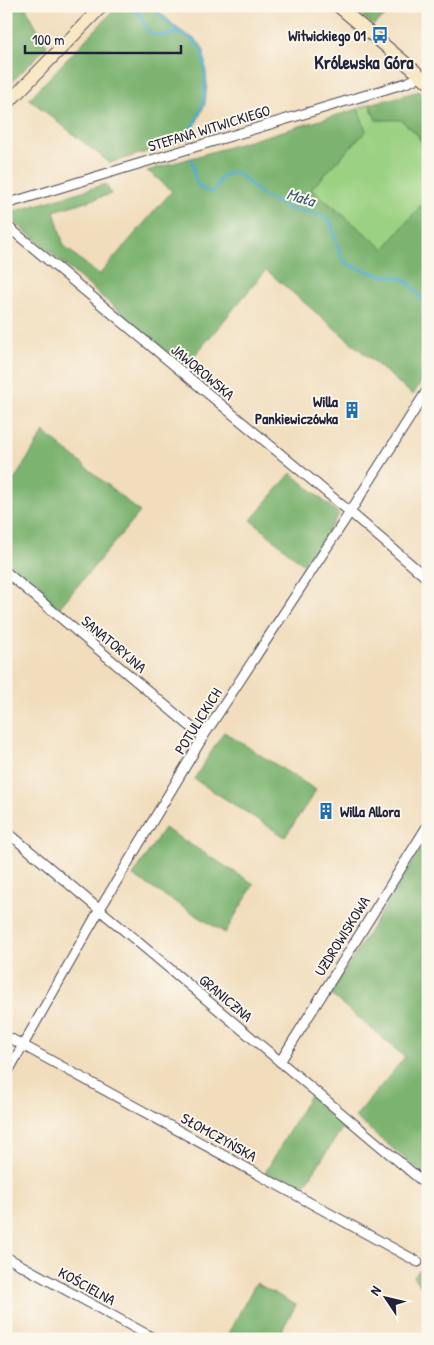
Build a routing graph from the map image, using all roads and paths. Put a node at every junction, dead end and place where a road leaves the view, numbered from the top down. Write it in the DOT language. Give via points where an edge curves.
graph roads {
  1 [pos="102,6"];
  2 [pos="338,6"];
  3 [pos="423,78"];
  4 [pos="6,105"];
  5 [pos="6,204"];
  6 [pos="6,225"];
  7 [pos="428,389"];
  8 [pos="350,512"];
  9 [pos="6,572"];
  10 [pos="428,579"];
  11 [pos="204,737"];
  12 [pos="428,825"];
  13 [pos="6,831"];
  14 [pos="100,908"];
  15 [pos="6,1036"];
  16 [pos="23,1045"];
  17 [pos="280,1062"];
  18 [pos="6,1075"];
  19 [pos="428,1186"];
  20 [pos="6,1257"];
  21 [pos="418,1262"];
  22 [pos="154,1339"];
  1 -- 4 [label="street"];
  2 -- 3 [label="street"];
  3 -- 5 [label="street, STEFANA WITWICKIEGO"];
  6 -- 8 [label="street, JAWOROWSKA"];
  7 -- 8 [label="street, POTULICKICH"];
  8 -- 10 [label="street, JAWOROWSKA"];
  8 -- 11 [label="street, POTULICKICH"];
  9 -- 11 [label="street, SANATORYJNA"];
  11 -- 14 [label="street, POTULICKICH"];
  12 -- 17 [label="street, UZDROWISKOWA"];
  13 -- 14 [label="street, GRANICZNA"];
  14 -- 16 [label="street, POTULICKICH"];
  14 -- 17 [label="street, GRANICZNA"];
  15 -- 16 [label="street, SŁOMCZYŃSKA"];
  16 -- 18 [label="street, POTULICKICH"];
  16 -- 21 [label="street, SŁOMCZYŃSKA"];
  17 -- 19 [label="street, GRANICZNA"];
  20 -- 22 [label="street, KOŚCIELNA"];
}
